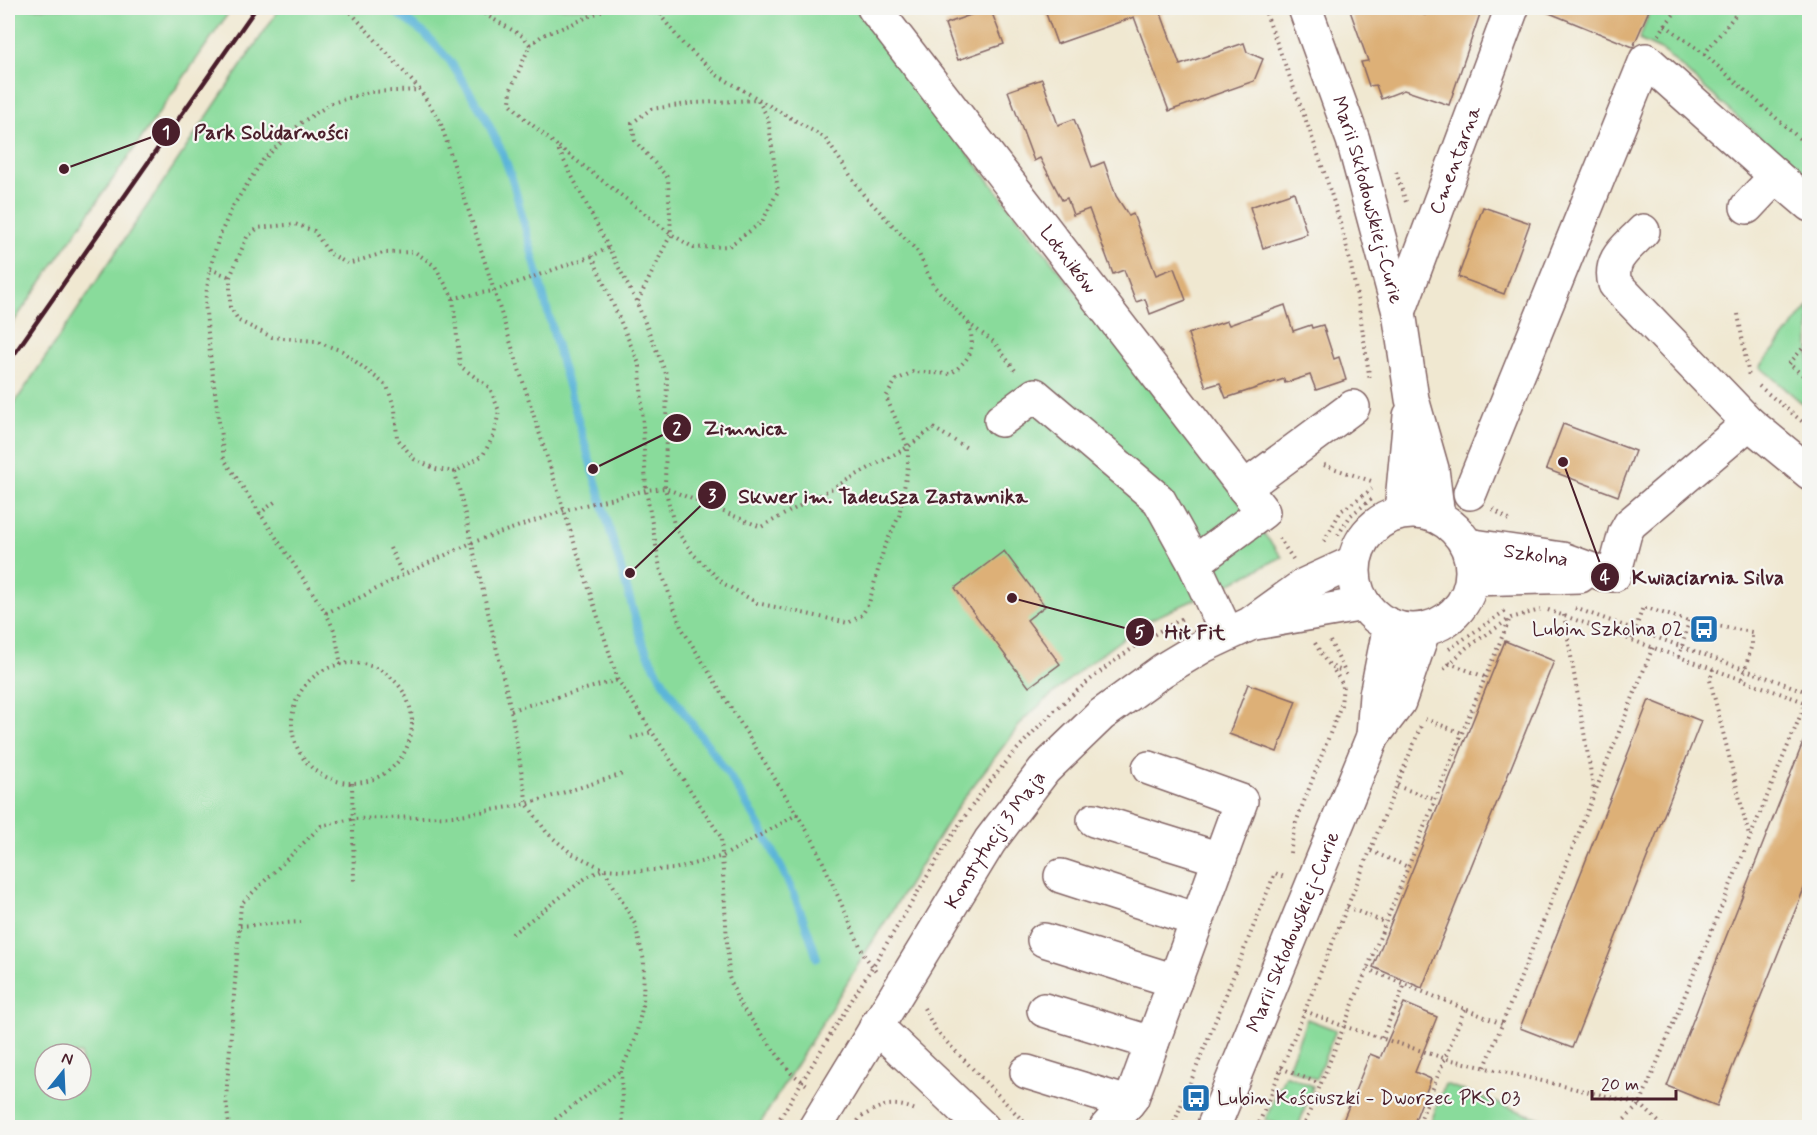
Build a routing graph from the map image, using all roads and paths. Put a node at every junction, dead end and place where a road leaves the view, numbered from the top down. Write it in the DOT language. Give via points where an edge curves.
graph roads {
  1 [pos="347,8"];
  2 [pos="474,8"];
  3 [pos="488,8"];
  4 [pos="608,8"];
  5 [pos="660,8"];
  6 [pos="874,8"];
  7 [pos="1264,8"];
  8 [pos="1305,8"];
  9 [pos="1512,8"];
  10 [pos="1680,8"];
  11 [pos="1741,8"];
  12 [pos="486,15"];
  13 [pos="1665,25"];
  14 [pos="530,45"];
  15 [pos="1704,54"];
  16 [pos="1646,60"];
  17 [pos="420,90"];
  18 [pos="758,100"];
  19 [pos="556,145"];
  20 [pos="1809,148"];
  21 [pos="1776,176"];
  22 [pos="1809,205"];
  23 [pos="1747,207"];
  24 [pos="1643,231"];
  25 [pos="671,234"];
  26 [pos="608,248"];
  27 [pos="592,256"];
  28 [pos="210,269"];
  29 [pos="230,277"];
  30 [pos="493,291"];
  31 [pos="453,298"];
  32 [pos="637,303"];
  33 [pos="1399,312"];
  34 [pos="1738,314"];
  35 [pos="969,324"];
  36 [pos="1809,340"];
  37 [pos="1809,381"];
  38 [pos="1035,395"];
  39 [pos="1362,397"];
  40 [pos="1412,399"];
  41 [pos="1001,420"];
  42 [pos="1749,423"];
  43 [pos="1809,428"];
  44 [pos="908,447"];
  45 [pos="968,448"];
  46 [pos="1290,454"];
  47 [pos="455,472"];
  48 [pos="1377,472"];
  49 [pos="1809,473"];
  50 [pos="1376,483"];
  51 [pos="665,488"];
  52 [pos="646,490"];
  53 [pos="1470,494"];
  54 [pos="1253,500"];
  55 [pos="276,501"];
  56 [pos="1390,503"];
  57 [pos="565,510"];
  58 [pos="259,514"];
  59 [pos="1438,516"];
  60 [pos="471,543"];
  61 [pos="1467,545"];
  62 [pos="1319,547"];
  63 [pos="390,548"];
  64 [pos="1345,553"];
  65 [pos="1194,563"];
  66 [pos="1608,574"];
  67 [pos="403,575"];
  68 [pos="1472,579"];
  69 [pos="1364,604"];
  70 [pos="1512,606"];
  71 [pos="1573,608"];
  72 [pos="326,612"];
  73 [pos="1316,613"];
  74 [pos="1564,614"];
  75 [pos="1511,618"];
  76 [pos="1689,621"];
  77 [pos="1390,625"];
  78 [pos="1238,629"];
  79 [pos="1635,630"];
  80 [pos="1632,639"];
  81 [pos="1434,640"];
  82 [pos="1653,647"];
  83 [pos="1681,647"];
  84 [pos="1679,657"];
  85 [pos="1449,663"];
  86 [pos="341,664"];
  87 [pos="1713,669"];
  88 [pos="1444,670"];
  89 [pos="1745,670"];
  90 [pos="1485,677"];
  91 [pos="618,680"];
  92 [pos="1349,680"];
  93 [pos="1742,680"];
  94 [pos="1809,693"];
  95 [pos="1808,703"];
  96 [pos="511,710"];
  97 [pos="1427,710"];
  98 [pos="1424,718"];
  99 [pos="652,732"];
  100 [pos="1462,734"];
  101 [pos="1373,736"];
  102 [pos="630,738"];
  103 [pos="1149,768"];
  104 [pos="626,773"];
  105 [pos="352,783"];
  106 [pos="1397,786"];
  107 [pos="1594,793"];
  108 [pos="1436,800"];
  109 [pos="527,804"];
  110 [pos="798,814"];
  111 [pos="352,819"];
  112 [pos="1094,820"];
  113 [pos="1749,837"];
  114 [pos="1371,851"];
  115 [pos="723,856"];
  116 [pos="1220,859"];
  117 [pos="1408,867"];
  118 [pos="604,868"];
  119 [pos="1061,876"];
  120 [pos="354,881"];
  121 [pos="1347,907"];
  122 [pos="1197,920"];
  123 [pos="301,922"];
  124 [pos="1386,923"];
  125 [pos="240,926"];
  126 [pos="512,934"];
  127 [pos="1044,940"];
  128 [pos="1367,969"];
  129 [pos="1175,981"];
  130 [pos="1405,984"];
  131 [pos="899,988"];
  132 [pos="1225,998"];
  133 [pos="1465,1008"];
  134 [pos="1044,1010"];
  135 [pos="1305,1011"];
  136 [pos="1502,1023"];
  137 [pos="876,1026"];
  138 [pos="1343,1026"];
  139 [pos="1382,1038"];
  140 [pos="1152,1043"];
  141 [pos="1444,1058"];
  142 [pos="1485,1067"];
  143 [pos="1281,1068"];
  144 [pos="621,1070"];
  145 [pos="1027,1072"];
  146 [pos="1320,1084"];
  147 [pos="809,1087"];
  148 [pos="1128,1103"];
  149 [pos="1640,1104"];
  150 [pos="924,1116"];
  151 [pos="860,1118"];
  152 [pos="976,1125"];
  153 [pos="1258,1126"];
  154 [pos="229,1128"];
  155 [pos="544,1128"];
  156 [pos="623,1128"];
  157 [pos="815,1128"];
  158 [pos="1030,1128"];
  159 [pos="1106,1128"];
  160 [pos="1172,1128"];
  161 [pos="1213,1128"];
  162 [pos="1268,1128"];
  163 [pos="1303,1128"];
  164 [pos="1417,1128"];
  165 [pos="1616,1128"];
  166 [pos="1665,1128"];
  1 -- 17 [label="path"];
  2 -- 12 [label="path"];
  3 -- 12 [label="path"];
  4 -- 14 [label="path" via="543,35"];
  5 -- 18 [label="path" via="661,16 683,44 717,75"];
  6 -- 54 [label="street, Lotników"];
  7 -- 39 [label="path" via="1317,151 1345,242 1355,286"];
  8 -- 33 [label="street, Marii Skłodowskiej-Curie" via="1353,140"];
  9 -- 33 [label="street, Cmentarna"];
  10 -- 13 [label="path"];
  11 -- 15 [label="path"];
  12 -- 14 [label="path" via="524,37"];
  13 -- 15 [label="path"];
  13 -- 16 [label="path"];
  14 -- 19 [label="path" via="511,89 510,103"];
  15 -- 20 [label="path"];
  16 -- 21 [label="street"];
  16 -- 53 [label="street"];
  17 -- 28 [label="path" via="369,92 332,103 302,122 263,160 233,206"];
  17 -- 30 [label="path" via="440,121"];
  18 -- 25 [label="path" via="768,118 778,192 762,222 729,246 694,248"];
  18 -- 25 [label="path" via="651,109 632,123 635,141 668,178"];
  18 -- 35 [label="path" via="825,138 863,194 918,252 933,285"];
  19 -- 25 [label="path"];
  19 -- 26 [label="path"];
  21 -- 22 [label="street"];
  21 -- 23 [label="street"];
  24 -- 42 [label="street" via="1617,258 1612,274 1615,284"];
  25 -- 32 [label="path"];
  26 -- 27 [label="path"];
  26 -- 32 [label="path"];
  27 -- 30 [label="path"];
  27 -- 52 [label="path" via="640,366"];
  28 -- 29 [label="path"];
  28 -- 58 [label="path" via="205,302 224,459"];
  29 -- 31 [label="path" via="247,237 258,228 295,224 314,231 328,253 348,264 382,253 415,252 435,266"];
  29 -- 47 [label="path" via="230,307 238,321 272,337 315,341 342,351 387,386 395,409 397,438 414,459"];
  30 -- 31 [label="path"];
  30 -- 57 [label="path"];
  31 -- 47 [label="path" via="460,366 490,388 499,411 494,435 483,455"];
  32 -- 51 [label="path" via="667,376"];
  33 -- 40 [label="street, Marii Skłodowskiej-Curie"];
  34 -- 43 [label="path" via="1749,377"];
  35 -- 38 [label="path" via="994,342"];
  35 -- 44 [label="path" via="973,342 967,360 951,374 914,372 896,381 886,397"];
  36 -- 37 [label="path" via="1788,364"];
  38 -- 41 [label="street"];
  38 -- 65 [label="street" via="1159,500"];
  39 -- 46 [label="street"];
  40 -- 56 [label="street, Marii Skłodowskiej-Curie" via="1403,471"];
  40 -- 59 [label="street, Marii Skłodowskiej-Curie" via="1432,469"];
  42 -- 49 [label="street"];
  42 -- 66 [label="street" via="1630,524"];
  44 -- 45 [label="path" via="933,428"];
  44 -- 51 [label="path" via="761,527"];
  44 -- 51 [label="path" via="909,466 899,516 884,548 869,603 862,615 848,623 757,603 723,583 693,555 675,528"];
  46 -- 50 [label="path"];
  46 -- 54 [label="street"];
  47 -- 60 [label="path"];
  48 -- 50 [label="path"];
  50 -- 62 [label="path" via="1341,511"];
  51 -- 52 [label="path"];
  52 -- 57 [label="path"];
  52 -- 110 [label="path" via="660,568 681,627"];
  54 -- 65 [label="street"];
  55 -- 58 [label="path"];
  56 -- 59 [label="street"];
  56 -- 64 [label="street" via="1379,522"];
  56 -- 64 [label="path" via="1351,515 1338,536"];
  57 -- 60 [label="path"];
  57 -- 91 [label="path"];
  58 -- 72 [label="path"];
  59 -- 61 [label="street" via="1455,528"];
  60 -- 67 [label="path"];
  60 -- 96 [label="path"];
  61 -- 66 [label="street, Szkolna" via="1562,559"];
  61 -- 68 [label="street"];
  63 -- 67 [label="path"];
  64 -- 69 [label="street"];
  64 -- 78 [label="street, Konstytucji 3 Maja"];
  65 -- 78 [label="street"];
  66 -- 68 [label="street, Szkolna"];
  67 -- 72 [label="path"];
  68 -- 81 [label="street" via="1464,602"];
  69 -- 73 [label="street, Konstytucji 3 Maja"];
  69 -- 77 [label="street"];
  70 -- 81 [label="path"];
  71 -- 79 [label="path"];
  72 -- 86 [label="path" via="335,632"];
  73 -- 78 [label="street, Konstytucji 3 Maja"];
  73 -- 92 [label="path"];
  74 -- 75 [label="path" via="1540,609"];
  74 -- 80 [label="path"];
  74 -- 107 [label="path"];
  75 -- 85 [label="path"];
  75 -- 90 [label="path"];
  76 -- 79 [label="path" via="1643,608"];
  76 -- 83 [label="path"];
  76 -- 89 [label="path" via="1752,632"];
  77 -- 81 [label="street"];
  77 -- 101 [label="street, Marii Skłodowskiej-Curie" via="1376,695"];
  78 -- 131 [label="street, Konstytucji 3 Maja" via="1164,670 1101,715 1044,770 990,841"];
  79 -- 80 [label="path"];
  79 -- 83 [label="path"];
  80 -- 82 [label="path"];
  81 -- 101 [label="street, Marii Skłodowskiej-Curie" via="1399,702"];
  82 -- 84 [label="path"];
  82 -- 107 [label="path"];
  83 -- 84 [label="path"];
  83 -- 89 [label="path"];
  84 -- 87 [label="path"];
  85 -- 88 [label="path"];
  85 -- 90 [label="path"];
  86 -- 105 [label="path" via="314,676 301,691 293,709 292,729 297,748 308,764 324,777"];
  86 -- 105 [label="path" via="371,667 388,676 406,699 411,718 407,747 396,763 381,776"];
  87 -- 93 [label="path"];
  87 -- 113 [label="path" via="1710,680"];
  89 -- 93 [label="path"];
  89 -- 94 [label="path"];
  90 -- 100 [label="path"];
  91 -- 96 [label="path"];
  91 -- 99 [label="path"];
  93 -- 95 [label="path"];
  95 -- 113 [label="path"];
  96 -- 109 [label="path"];
  97 -- 98 [label="path"];
  98 -- 100 [label="path"];
  98 -- 106 [label="path"];
  99 -- 102 [label="path"];
  99 -- 115 [label="path" via="721,837"];
  100 -- 108 [label="path"];
  101 -- 161 [label="street, Marii Skłodowskiej-Curie"];
  103 -- 116 [label="street" via="1241,801"];
  104 -- 109 [label="path"];
  105 -- 111 [label="path"];
  106 -- 108 [label="path"];
  106 -- 114 [label="path"];
  107 -- 136 [label="path"];
  108 -- 117 [label="path"];
  109 -- 111 [label="path" via="453,816"];
  109 -- 118 [label="path" via="547,833 571,853"];
  110 -- 115 [label="path"];
  110 -- 131 [label="path" via="864,954 879,975"];
  111 -- 120 [label="path"];
  111 -- 125 [label="path" via="321,826 242,904"];
  112 -- 116 [label="street"];
  113 -- 149 [label="path"];
  114 -- 117 [label="path"];
  114 -- 121 [label="path"];
  115 -- 118 [label="path" via="674,869"];
  115 -- 147 [label="path" via="729,977 739,1003 791,1073"];
  116 -- 122 [label="street"];
  117 -- 124 [label="path"];
  118 -- 126 [label="path"];
  118 -- 144 [label="path" via="635,924 644,961 643,1004 635,1040"];
  119 -- 122 [label="street"];
  121 -- 124 [label="path"];
  121 -- 135 [label="path"];
  122 -- 129 [label="street"];
  123 -- 125 [label="path"];
  124 -- 128 [label="path"];
  125 -- 154 [label="path" via="226,1099"];
  127 -- 129 [label="street"];
  128 -- 130 [label="path"];
  128 -- 138 [label="path"];
  129 -- 140 [label="street"];
  130 -- 133 [label="path"];
  130 -- 139 [label="path"];
  131 -- 137 [label="street, Konstytucji 3 Maja"];
  131 -- 158 [label="path" via="923,1005 936,1031"];
  132 -- 160 [label="path"];
  133 -- 136 [label="path"];
  133 -- 141 [label="path"];
  134 -- 140 [label="street"];
  135 -- 138 [label="path"];
  135 -- 143 [label="path"];
  136 -- 142 [label="path"];
  137 -- 152 [label="street"];
  137 -- 157 [label="street, Konstytucji 3 Maja"];
  138 -- 139 [label="path"];
  138 -- 146 [label="path"];
  139 -- 141 [label="path"];
  140 -- 148 [label="street"];
  141 -- 142 [label="path"];
  141 -- 164 [label="path"];
  142 -- 149 [label="path"];
  143 -- 146 [label="path"];
  143 -- 153 [label="path"];
  144 -- 155 [label="path"];
  144 -- 156 [label="path"];
  145 -- 148 [label="street"];
  146 -- 163 [label="path"];
  148 -- 159 [label="street"];
  149 -- 165 [label="path"];
  149 -- 166 [label="path"];
  150 -- 151 [label="path" via="895,1103 881,1105"];
  153 -- 162 [label="path"];
}
